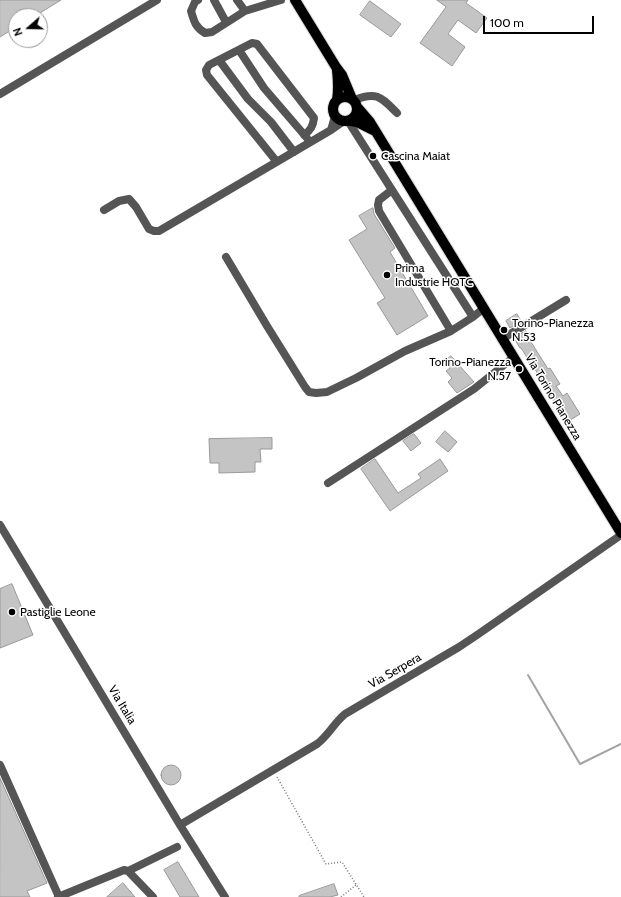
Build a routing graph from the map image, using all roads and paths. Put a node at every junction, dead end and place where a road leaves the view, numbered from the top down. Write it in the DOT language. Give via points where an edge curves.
graph roads {
  1 [pos="157,0"];
  2 [pos="198,0"];
  3 [pos="214,0"];
  4 [pos="237,0"];
  5 [pos="278,0"];
  6 [pos="295,0"];
  7 [pos="262,2"];
  8 [pos="245,11"];
  9 [pos="226,22"];
  10 [pos="239,50"];
  11 [pos="219,60"];
  12 [pos="336,66"];
  13 [pos="0,94"];
  14 [pos="337,100"];
  15 [pos="355,103"];
  16 [pos="397,113"];
  17 [pos="335,116"];
  18 [pos="347,121"];
  19 [pos="332,130"];
  20 [pos="375,131"];
  21 [pos="304,135"];
  22 [pos="310,142"];
  23 [pos="294,152"];
  24 [pos="277,162"];
  25 [pos="392,190"];
  26 [pos="104,210"];
  27 [pos="226,257"];
  28 [pos="566,300"];
  29 [pos="484,308"];
  30 [pos="473,317"];
  31 [pos="450,331"];
  32 [pos="502,339"];
  33 [pos="514,357"];
  34 [pos="328,483"];
  35 [pos="0,525"];
  36 [pos="621,534"];
  37 [pos="0,765"];
  38 [pos="273,770"];
  39 [pos="180,825"];
  40 [pos="178,847"];
  41 [pos="128,871"];
  42 [pos="356,885"];
  43 [pos="59,897"];
  44 [pos="153,897"];
  45 [pos="225,897"];
  46 [pos="341,897"];
  47 [pos="364,897"];
  1 -- 13 [label="street"];
  2 -- 9 [label="street" via="191,11 198,29 205,33 212,32"];
  3 -- 9 [label="street"];
  4 -- 8 [label="street"];
  5 -- 7 [label="street"];
  6 -- 12 [label="main road, Via Torino Pianezza"];
  7 -- 8 [label="street"];
  8 -- 9 [label="street"];
  10 -- 11 [label="street"];
  10 -- 21 [label="street" via="264,88"];
  10 -- 21 [label="street" via="252,43 261,48 314,118 310,131"];
  11 -- 23 [label="street" via="248,99 271,122"];
  11 -- 24 [label="street" via="209,65 207,75"];
  12 -- 14 [label="main road, Via Torino Pianezza"];
  12 -- 15 [label="main road, Via Torino Pianezza"];
  14 -- 15 [label="main road" via="344,96"];
  14 -- 17 [label="main road" via="333,108"];
  15 -- 16 [label="street" via="365,96 376,96 384,99"];
  15 -- 18 [label="main road" via="356,116"];
  15 -- 20 [label="main road, Via Torino Pianezza"];
  17 -- 18 [label="main road"];
  17 -- 19 [label="street"];
  18 -- 19 [label="street"];
  18 -- 20 [label="main road" via="357,122"];
  18 -- 25 [label="street"];
  19 -- 22 [label="street"];
  20 -- 29 [label="main road, Via Torino Pianezza"];
  21 -- 22 [label="street"];
  22 -- 23 [label="street"];
  23 -- 24 [label="street"];
  24 -- 26 [label="street" via="158,232 149,229 129,199 119,201"];
  25 -- 30 [label="street"];
  25 -- 31 [label="street" via="379,200 379,211"];
  27 -- 31 [label="street" via="309,392 326,392 404,351"];
  28 -- 32 [label="street"];
  29 -- 30 [label="street"];
  29 -- 32 [label="main road, Via Torino Pianezza"];
  30 -- 31 [label="street"];
  32 -- 33 [label="main road, Via Torino Pianezza"];
  33 -- 34 [label="street" via="474,389"];
  33 -- 36 [label="main road, Via Torino Pianezza"];
  35 -- 39 [label="street, Via Italia"];
  36 -- 38 [label="street, Via Serpera" via="477,636 344,714 317,744"];
  37 -- 43 [label="street"];
  38 -- 39 [label="street, Via Serpera"];
  38 -- 42 [label="path" via="326,864 342,862"];
  39 -- 45 [label="street, Via Italia"];
  40 -- 41 [label="street"];
  41 -- 43 [label="street" via="124,870"];
  41 -- 44 [label="street"];
  42 -- 46 [label="path"];
  42 -- 47 [label="path"];
}
